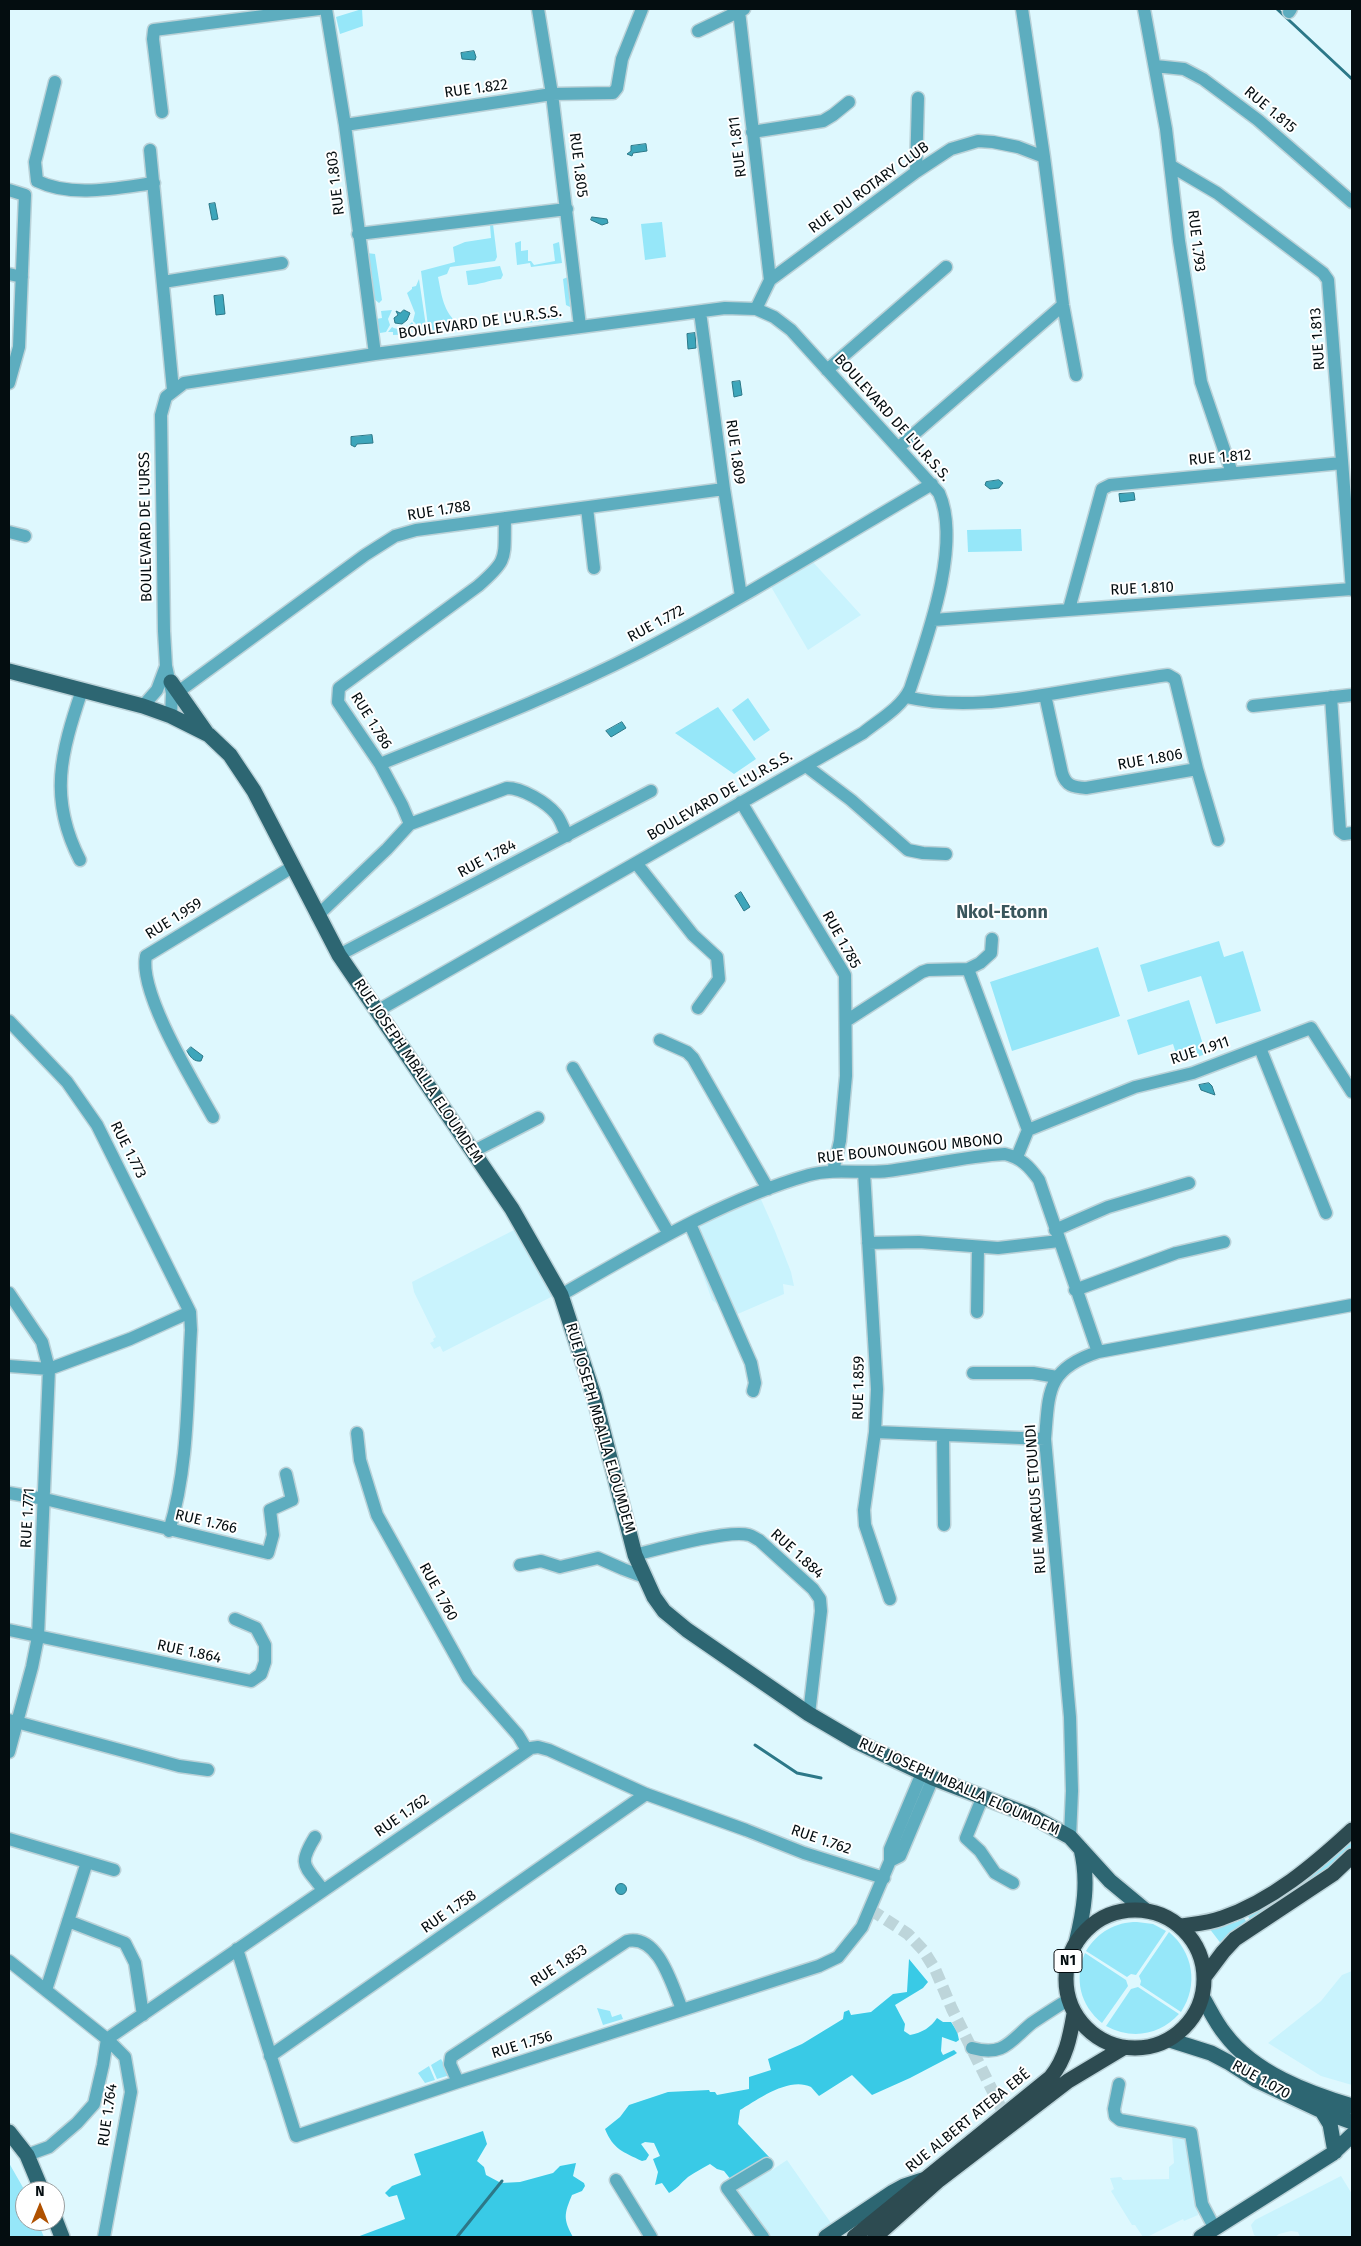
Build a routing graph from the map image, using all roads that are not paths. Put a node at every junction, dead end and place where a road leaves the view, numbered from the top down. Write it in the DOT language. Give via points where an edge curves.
graph roads {
  1 [pos="318,9"];
  2 [pos="326,9"];
  3 [pos="538,9"];
  4 [pos="642,9"];
  5 [pos="1022,9"];
  6 [pos="1144,9"];
  7 [pos="741,10"];
  8 [pos="698,31"];
  9 [pos="1155,66"];
  10 [pos="55,82"];
  11 [pos="552,94"];
  12 [pos="918,98"];
  13 [pos="848,102"];
  14 [pos="162,112"];
  15 [pos="345,124"];
  16 [pos="752,132"];
  17 [pos="150,150"];
  18 [pos="1044,157"];
  19 [pos="1171,166"];
  20 [pos="916,172"];
  21 [pos="37,181"];
  22 [pos="154,183"];
  23 [pos="9,190"];
  24 [pos="25,195"];
  25 [pos="1352,202"];
  26 [pos="567,209"];
  27 [pos="358,234"];
  28 [pos="282,263"];
  29 [pos="946,267"];
  30 [pos="9,274"];
  31 [pos="22,277"];
  32 [pos="770,280"];
  33 [pos="163,282"];
  34 [pos="1063,305"];
  35 [pos="756,309"];
  36 [pos="700,312"];
  37 [pos="580,326"];
  38 [pos="375,354"];
  39 [pos="827,370"];
  40 [pos="1076,375"];
  41 [pos="9,383"];
  42 [pos="173,390"];
  43 [pos="899,447"];
  44 [pos="1342,463"];
  45 [pos="1232,473"];
  46 [pos="932,484"];
  47 [pos="724,489"];
  48 [pos="587,508"];
  49 [pos="505,518"];
  50 [pos="9,532"];
  51 [pos="25,536"];
  52 [pos="594,568"];
  53 [pos="1352,590"];
  54 [pos="741,596"];
  55 [pos="1069,609"];
  56 [pos="933,620"];
  57 [pos="166,666"];
  58 [pos="9,671"];
  59 [pos="175,687"];
  60 [pos="82,690"];
  61 [pos="1045,695"];
  62 [pos="1352,695"];
  63 [pos="906,697"];
  64 [pos="1331,697"];
  65 [pos="143,706"];
  66 [pos="1252,706"];
  67 [pos="171,716"];
  68 [pos="209,735"];
  69 [pos="380,764"];
  70 [pos="806,766"];
  71 [pos="1197,769"];
  72 [pos="651,791"];
  73 [pos="741,802"];
  74 [pos="410,824"];
  75 [pos="1352,833"];
  76 [pos="566,836"];
  77 [pos="1218,840"];
  78 [pos="946,854"];
  79 [pos="80,860"];
  80 [pos="636,863"];
  81 [pos="294,866"];
  82 [pos="317,916"];
  83 [pos="992,939"];
  84 [pos="338,955"];
  85 [pos="968,969"];
  86 [pos="698,1008"];
  87 [pos="377,1011"];
  88 [pos="9,1021"];
  89 [pos="846,1022"];
  90 [pos="660,1040"];
  91 [pos="1260,1048"];
  92 [pos="573,1068"];
  93 [pos="1352,1092"];
  94 [pos="213,1118"];
  95 [pos="538,1118"];
  96 [pos="1028,1130"];
  97 [pos="472,1152"];
  98 [pos="1017,1157"];
  99 [pos="833,1171"];
  100 [pos="864,1172"];
  101 [pos="1189,1183"];
  102 [pos="768,1189"];
  103 [pos="1326,1213"];
  104 [pos="690,1224"];
  105 [pos="669,1234"];
  106 [pos="1057,1236"];
  107 [pos="1224,1242"];
  108 [pos="868,1243"];
  109 [pos="978,1246"];
  110 [pos="1075,1290"];
  111 [pos="9,1293"];
  112 [pos="561,1295"];
  113 [pos="1352,1305"];
  114 [pos="190,1312"];
  115 [pos="977,1312"];
  116 [pos="1098,1352"];
  117 [pos="9,1366"];
  118 [pos="49,1368"];
  119 [pos="973,1373"];
  120 [pos="1058,1377"];
  121 [pos="752,1391"];
  122 [pos="875,1432"];
  123 [pos="357,1433"];
  124 [pos="943,1436"];
  125 [pos="1045,1439"];
  126 [pos="286,1474"];
  127 [pos="9,1493"];
  128 [pos="45,1499"];
  129 [pos="944,1525"];
  130 [pos="169,1530"];
  131 [pos="635,1555"];
  132 [pos="520,1565"];
  133 [pos="644,1577"];
  134 [pos="890,1599"];
  135 [pos="235,1619"];
  136 [pos="9,1630"];
  137 [pos="38,1637"];
  138 [pos="809,1714"];
  139 [pos="13,1721"];
  140 [pos="527,1750"];
  141 [pos="9,1752"];
  142 [pos="208,1770"];
  143 [pos="928,1775"];
  144 [pos="646,1794"];
  145 [pos="983,1796"];
  146 [pos="1352,1830"];
  147 [pos="315,1837"];
  148 [pos="9,1839"];
  149 [pos="1075,1842"];
  150 [pos="1352,1856"];
  151 [pos="87,1862"];
  152 [pos="114,1870"];
  153 [pos="884,1878"];
  154 [pos="1013,1883"];
  155 [pos="324,1890"];
  156 [pos="1145,1910"];
  157 [pos="68,1921"];
  158 [pos="1180,1926"];
  159 [pos="1076,1943"];
  160 [pos="237,1949"];
  161 [pos="9,1961"];
  162 [pos="1205,1976"];
  163 [pos="46,1990"];
  164 [pos="1203,1998"];
  165 [pos="1071,2007"];
  166 [pos="682,2009"];
  167 [pos="143,2015"];
  168 [pos="107,2039"];
  169 [pos="1170,2040"];
  170 [pos="972,2048"];
  171 [pos="1123,2048"];
  172 [pos="270,2056"];
  173 [pos="458,2082"];
  174 [pos="1120,2084"];
  175 [pos="1352,2106"];
  176 [pos="1322,2111"];
  177 [pos="1352,2122"];
  178 [pos="9,2132"];
  179 [pos="1352,2135"];
  180 [pos="1335,2152"];
  181 [pos="27,2155"];
  182 [pos="766,2164"];
  183 [pos="616,2180"];
  184 [pos="922,2180"];
  185 [pos="38,2181"];
  186 [pos="852,2222"];
  187 [pos="1216,2229"];
  188 [pos="104,2237"];
  189 [pos="651,2237"];
  190 [pos="763,2237"];
  191 [pos="826,2237"];
  192 [pos="839,2237"];
  193 [pos="854,2237"];
  194 [pos="875,2237"];
  195 [pos="1201,2237"];
  1 -- 14 [label="street" via="154,30 152,40"];
  2 -- 15 [label="street, RUE 1.803"];
  3 -- 11 [label="street, RUE 1.805"];
  4 -- 11 [label="street, RUE 1.822" via="622,59 617,88 613,93"];
  5 -- 18 [label="street"];
  6 -- 9 [label="street, RUE 1.793"];
  7 -- 8 [label="street"];
  7 -- 16 [label="street, RUE 1.811"];
  9 -- 19 [label="street, RUE 1.793"];
  9 -- 25 [label="street, RUE 1.815" via="1184,69 1203,79 1258,120"];
  10 -- 21 [label="street" via="35,162"];
  11 -- 15 [label="street, RUE 1.822"];
  11 -- 26 [label="street, RUE 1.805"];
  12 -- 20 [label="street"];
  13 -- 16 [label="street" via="823,121"];
  15 -- 27 [label="street, RUE 1.803"];
  16 -- 32 [label="street, RUE 1.811"];
  17 -- 22 [label="street"];
  18 -- 20 [label="street, RUE DU ROTARY CLUB" via="1018,147 978,141 951,149"];
  18 -- 34 [label="street"];
  19 -- 44 [label="street, RUE 1.813" via="1217,193 1328,280"];
  19 -- 45 [label="street, RUE 1.793" via="1178,241 1201,382"];
  20 -- 32 [label="street, RUE DU ROTARY CLUB"];
  21 -- 22 [label="street" via="63,190 96,190"];
  21 -- 24 [label="street"];
  22 -- 33 [label="street"];
  23 -- 24 [label="street"];
  24 -- 31 [label="street"];
  26 -- 27 [label="street"];
  26 -- 37 [label="street, RUE 1.805"];
  27 -- 38 [label="street, RUE 1.803"];
  28 -- 33 [label="street"];
  29 -- 39 [label="street"];
  30 -- 31 [label="street"];
  31 -- 41 [label="street" via="19,346"];
  32 -- 35 [label="street"];
  33 -- 42 [label="street"];
  34 -- 40 [label="street"];
  34 -- 43 [label="street"];
  35 -- 36 [label="street, BOULEVARD DE L'U.R.S.S." via="725,308"];
  35 -- 39 [label="street, BOULEVARD DE L'U.R.S.S." via="791,330"];
  36 -- 37 [label="street, BOULEVARD DE L'U.R.S.S."];
  36 -- 47 [label="street, RUE 1.809"];
  37 -- 38 [label="street, BOULEVARD DE L'U.R.S.S."];
  38 -- 42 [label="street, BOULEVARD DE L'U.R.S.S." via="184,383"];
  39 -- 43 [label="street, BOULEVARD DE L'U.R.S.S."];
  42 -- 57 [label="street, BOULEVARD DE L'URSS" via="163,403 161,415"];
  43 -- 46 [label="street, BOULEVARD DE L'U.R.S.S."];
  44 -- 45 [label="street, RUE 1.812"];
  44 -- 53 [label="street, RUE 1.813"];
  45 -- 55 [label="street, RUE 1.812" via="1110,485 1102,489"];
  46 -- 54 [label="street, RUE 1.772"];
  46 -- 56 [label="street, BOULEVARD DE L'U.R.S.S." via="944,505 947,544"];
  47 -- 48 [label="street, RUE 1.788"];
  47 -- 54 [label="street, RUE 1.809"];
  48 -- 49 [label="street, RUE 1.788"];
  48 -- 52 [label="street"];
  49 -- 59 [label="street, RUE 1.788" via="416,530 395,536"];
  49 -- 69 [label="street, RUE 1.786" via="504,558 497,569 338,688 338,702"];
  50 -- 51 [label="street"];
  53 -- 55 [label="street, RUE 1.810"];
  54 -- 69 [label="street, RUE 1.772" via="591,676"];
  55 -- 56 [label="street, RUE 1.810"];
  56 -- 63 [label="street, BOULEVARD DE L'U.R.S.S."];
  57 -- 59 [label="street"];
  57 -- 65 [label="street" via="157,690"];
  58 -- 60 [label="main road, RUE JOSEPH MBALLA ELOUMDEM"];
  59 -- 67 [label="street"];
  59 -- 68 [label="main road"];
  60 -- 65 [label="main road, RUE JOSEPH MBALLA ELOUMDEM"];
  60 -- 79 [label="street" via="64,746 60,770 63,820"];
  61 -- 63 [label="street, RUE 1.806" via="974,704"];
  61 -- 71 [label="street, RUE 1.806" via="1064,781 1071,787 1086,788"];
  61 -- 71 [label="street, RUE 1.806" via="1172,676"];
  62 -- 64 [label="street"];
  63 -- 70 [label="street, BOULEVARD DE L'U.R.S.S." via="863,733"];
  64 -- 66 [label="street"];
  64 -- 75 [label="street" via="1340,831"];
  65 -- 67 [label="main road, RUE JOSEPH MBALLA ELOUMDEM"];
  67 -- 68 [label="main road, RUE JOSEPH MBALLA ELOUMDEM"];
  68 -- 81 [label="main road, RUE JOSEPH MBALLA ELOUMDEM" via="230,755 254,791"];
  69 -- 74 [label="street, RUE 1.786"];
  70 -- 73 [label="street, BOULEVARD DE L'U.R.S.S."];
  70 -- 78 [label="street" via="908,850"];
  71 -- 77 [label="street"];
  72 -- 76 [label="street, RUE 1.784"];
  73 -- 80 [label="street, BOULEVARD DE L'U.R.S.S."];
  73 -- 89 [label="street, RUE 1.785" via="845,975"];
  74 -- 76 [label="street" via="514,788 552,810"];
  74 -- 82 [label="street"];
  76 -- 84 [label="street, RUE 1.784"];
  80 -- 86 [label="street" via="693,935 717,957 719,979"];
  80 -- 87 [label="street, BOULEVARD DE L'U.R.S.S."];
  81 -- 82 [label="main road, RUE JOSEPH MBALLA ELOUMDEM"];
  81 -- 94 [label="street, RUE 1.959" via="146,956 144,962 153,1001"];
  82 -- 84 [label="main road, RUE JOSEPH MBALLA ELOUMDEM"];
  83 -- 85 [label="street" via="991,953"];
  84 -- 87 [label="main road, RUE JOSEPH MBALLA ELOUMDEM"];
  85 -- 89 [label="street" via="922,972"];
  85 -- 96 [label="street"];
  87 -- 97 [label="main road, RUE JOSEPH MBALLA ELOUMDEM"];
  88 -- 114 [label="street, RUE 1.773" via="67,1082 97,1125"];
  89 -- 99 [label="street, RUE 1.785" via="843,1111"];
  90 -- 102 [label="street" via="693,1058"];
  91 -- 93 [label="street, RUE 1.911" via="1311,1028"];
  91 -- 96 [label="street, RUE 1.911" via="1193,1073 1135,1087"];
  91 -- 103 [label="street"];
  92 -- 105 [label="street"];
  95 -- 97 [label="street"];
  96 -- 98 [label="street"];
  97 -- 112 [label="main road, RUE JOSEPH MBALLA ELOUMDEM" via="512,1209"];
  98 -- 100 [label="street, RUE BOUNOUNGOU MBONO" via="988,1155"];
  98 -- 106 [label="street, RUE BOUNOUNGOU MBONO" via="1039,1180"];
  99 -- 100 [label="street, RUE BOUNOUNGOU MBONO"];
  99 -- 102 [label="street, RUE BOUNOUNGOU MBONO"];
  100 -- 108 [label="street, RUE 1.859"];
  101 -- 106 [label="street" via="1108,1208"];
  102 -- 104 [label="street, RUE BOUNOUNGOU MBONO"];
  104 -- 105 [label="street, RUE BOUNOUNGOU MBONO"];
  104 -- 121 [label="street" via="751,1363 755,1382"];
  105 -- 112 [label="street, RUE BOUNOUNGOU MBONO"];
  106 -- 109 [label="street" via="998,1248"];
  106 -- 110 [label="street, RUE BOUNOUNGOU MBONO"];
  107 -- 110 [label="street" via="1176,1253"];
  108 -- 109 [label="street"];
  108 -- 122 [label="street, RUE 1.859" via="876,1343"];
  109 -- 115 [label="street"];
  110 -- 116 [label="street, RUE BOUNOUNGOU MBONO"];
  111 -- 118 [label="street, RUE 1.771" via="42,1342"];
  112 -- 131 [label="main road, RUE JOSEPH MBALLA ELOUMDEM" via="594,1396"];
  113 -- 116 [label="street, RUE MARCUS ETOUNDI"];
  114 -- 118 [label="street" via="130,1339"];
  114 -- 130 [label="street, RUE 1.773" via="184,1449 178,1497"];
  116 -- 120 [label="street, RUE MARCUS ETOUNDI" via="1072,1363"];
  117 -- 118 [label="street"];
  118 -- 128 [label="street, RUE 1.771"];
  119 -- 120 [label="street" via="1033,1373"];
  120 -- 125 [label="street, RUE MARCUS ETOUNDI" via="1047,1400"];
  122 -- 124 [label="street"];
  122 -- 134 [label="street, RUE 1.859" via="864,1510 865,1525"];
  123 -- 140 [label="street, RUE 1.760" via="360,1460 377,1515 468,1678 518,1735"];
  124 -- 125 [label="street"];
  124 -- 129 [label="street"];
  125 -- 149 [label="street, RUE MARCUS ETOUNDI" via="1071,1727"];
  126 -- 130 [label="street, RUE 1.766" via="292,1500 270,1510 273,1535 268,1553"];
  127 -- 128 [label="street, RUE 1.766"];
  128 -- 130 [label="street, RUE 1.766"];
  128 -- 137 [label="street, RUE 1.771"];
  131 -- 133 [label="main road, RUE JOSEPH MBALLA ELOUMDEM"];
  131 -- 138 [label="street, RUE 1.884" via="683,1542 750,1535 800,1577 820,1599 821,1611"];
  132 -- 133 [label="street" via="541,1561 560,1567 598,1558"];
  133 -- 138 [label="main road, RUE JOSEPH MBALLA ELOUMDEM" via="664,1610 687,1630"];
  135 -- 137 [label="street, RUE 1.864" via="256,1628 265,1644 262,1674 251,1681"];
  136 -- 137 [label="street"];
  137 -- 139 [label="street, RUE 1.771"];
  138 -- 143 [label="main road, RUE JOSEPH MBALLA ELOUMDEM" via="882,1755"];
  139 -- 141 [label="street, RUE 1.771"];
  139 -- 142 [label="street" via="179,1766"];
  140 -- 144 [label="street, RUE 1.762" via="544,1748"];
  140 -- 155 [label="street, RUE 1.762"];
  143 -- 145 [label="main road, RUE JOSEPH MBALLA ELOUMDEM"];
  143 -- 153 [label="street, RUE 1.756" via="890,1849"];
  144 -- 153 [label="street, RUE 1.762" via="804,1853"];
  144 -- 172 [label="street, RUE 1.758"];
  145 -- 149 [label="main road, RUE JOSEPH MBALLA ELOUMDEM" via="1032,1816"];
  145 -- 154 [label="street" via="967,1841 980,1851 995,1874"];
  146 -- 158 [label="highway" via="1312,1866 1252,1904 1222,1918"];
  147 -- 155 [label="street" via="304,1854 304,1864"];
  148 -- 151 [label="street"];
  149 -- 156 [label="main road, RUE JOSEPH MBALLA ELOUMDEM" via="1110,1881"];
  149 -- 159 [label="main road" via="1086,1875 1083,1918"];
  150 -- 162 [label="highway" via="1333,1874 1236,1939"];
  151 -- 152 [label="street"];
  151 -- 157 [label="street"];
  153 -- 166 [label="street, RUE 1.756" via="862,1927 838,1957 820,1966"];
  155 -- 160 [label="street, RUE 1.762"];
  156 -- 158 [label="highway, N1" via="1169,1918"];
  156 -- 159 [label="highway, N1" via="1128,1910 1106,1917 1086,1930"];
  157 -- 163 [label="street"];
  157 -- 167 [label="street" via="125,1943 135,1963"];
  158 -- 162 [label="highway, N1" via="1198,1948"];
  159 -- 165 [label="highway, N1" via="1066,1970"];
  160 -- 167 [label="street, RUE 1.762"];
  160 -- 172 [label="street, RUE 1.756"];
  161 -- 163 [label="street, RUE 1.764"];
  162 -- 164 [label="highway, N1"];
  163 -- 168 [label="street, RUE 1.764"];
  164 -- 169 [label="highway, N1" via="1190,2022"];
  164 -- 175 [label="main road, RUE 1.070" via="1225,2035 1259,2065 1321,2096"];
  165 -- 170 [label="street" via="1031,2025 1004,2048 985,2052"];
  165 -- 171 [label="highway, N1" via="1083,2026 1095,2036"];
  165 -- 184 [label="highway, RUE ALBERT ATEBA EBÉ / N1" via="1064,2055 1051,2077"];
  166 -- 173 [label="street, RUE 1.756"];
  166 -- 173 [label="street, RUE 1.853" via="652,1948 644,1942 627,1941 451,2057 450,2064"];
  167 -- 168 [label="street, RUE 1.762"];
  168 -- 181 [label="street" via="94,2104 77,2124 49,2146"];
  168 -- 188 [label="street, RUE 1.764" via="125,2057 131,2086"];
  169 -- 171 [label="highway, N1" via="1147,2048"];
  169 -- 176 [label="main road, RUE 1.070" via="1210,2053 1256,2080"];
  171 -- 194 [label="highway, RUE ALBERT ATEBA EBÉ" via="1068,2081 939,2180"];
  172 -- 173 [label="street, RUE 1.756" via="296,2136"];
  174 -- 187 [label="street" via="1114,2109 1120,2120 1190,2133 1202,2204"];
  176 -- 177 [label="main road, RUE 1.070"];
  176 -- 180 [label="main road" via="1330,2124"];
  178 -- 181 [label="main road"];
  179 -- 180 [label="main road"];
  180 -- 187 [label="main road"];
  181 -- 185 [label="main road"];
  182 -- 190 [label="street" via="727,2188"];
  183 -- 189 [label="street"];
  184 -- 186 [label="main road" via="893,2192"];
  184 -- 193 [label="highway, RUE ALBERT ATEBA EBÉ / N1"];
  186 -- 191 [label="main road"];
  186 -- 192 [label="main road"];
  187 -- 195 [label="main road"];
}
